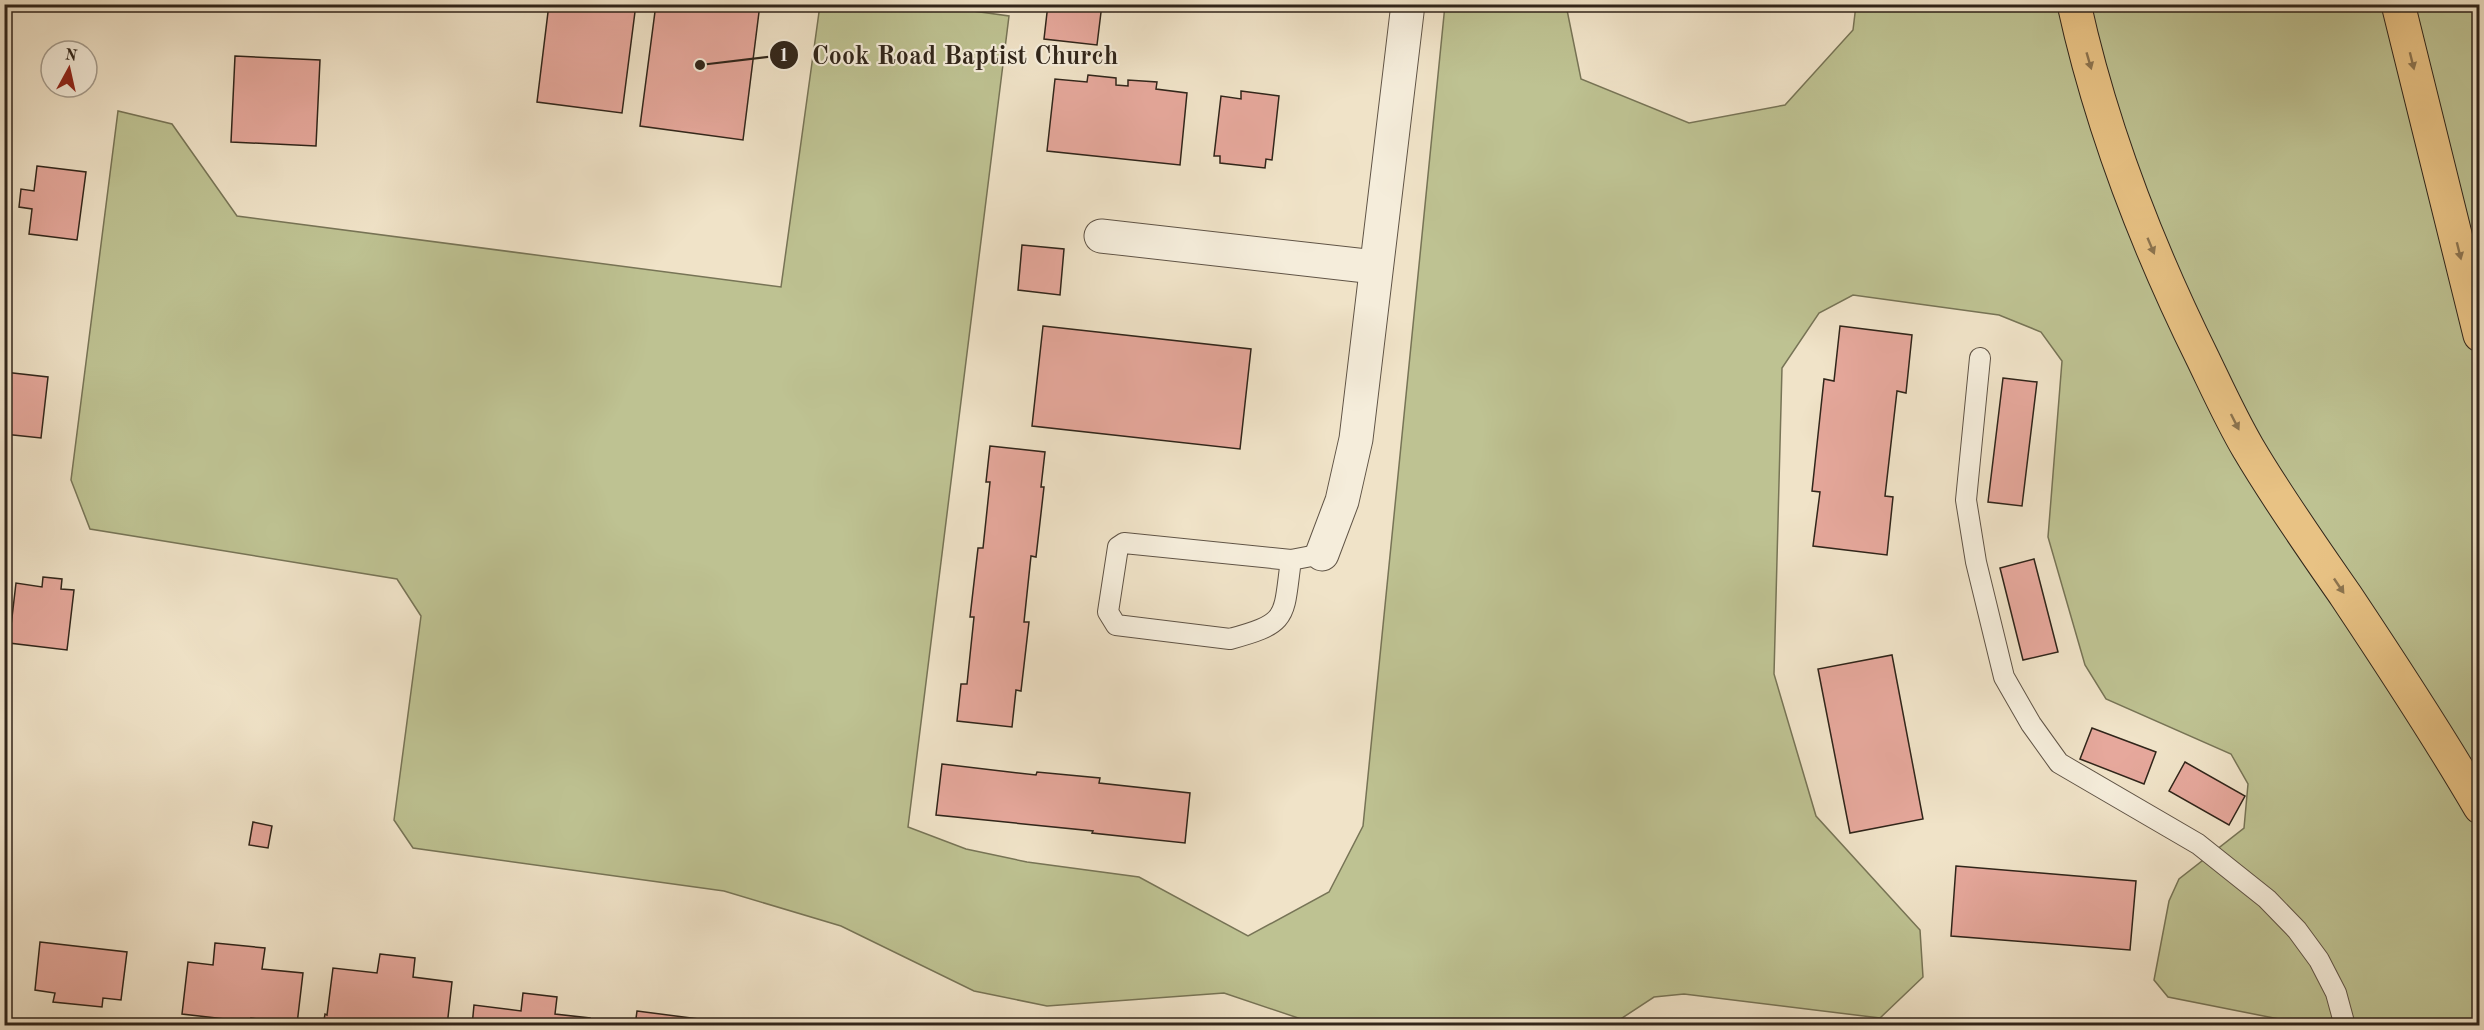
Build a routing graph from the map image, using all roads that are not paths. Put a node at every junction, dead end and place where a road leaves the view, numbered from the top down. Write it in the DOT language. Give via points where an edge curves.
graph roads {
  1 [pos="1408,4"];
  2 [pos="2074,4"];
  3 [pos="2398,4"];
  4 [pos="1101,236"];
  5 [pos="1375,267"];
  6 [pos="2480,335"];
  7 [pos="1980,358"];
  8 [pos="1322,554"];
  9 [pos="1291,560"];
  10 [pos="2480,807"];
  11 [pos="2345,1026"];
  1 -- 5 [label="street"];
  2 -- 10 [label="highway, one-way" via="2123,173 2176,305 2210,373 2247,446 2404,683"];
  3 -- 6 [label="highway, one-way"];
  4 -- 5 [label="street"];
  5 -- 8 [label="street" via="1352,463"];
  7 -- 11 [label="lane" via="1966,500 1976,562 2004,677 2060,764 2198,844 2282,914 2319,960 2336,993"];
  8 -- 9 [label="lane"];
  9 -- 9 [label="lane" via="1124,543 1118,547 1108,612 1116,625 1230,639 1276,621 1283,612"];
}
